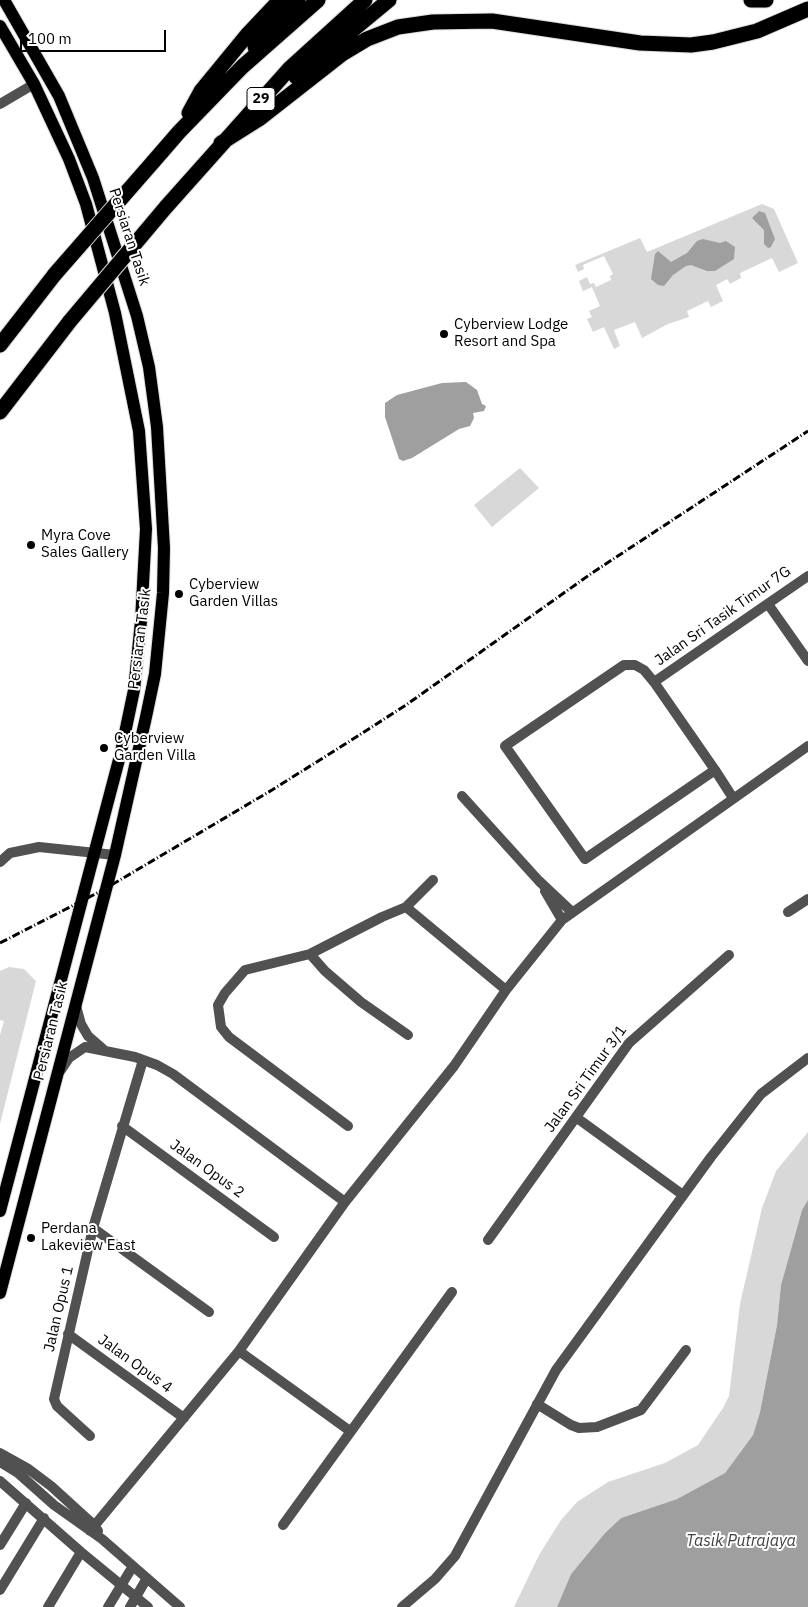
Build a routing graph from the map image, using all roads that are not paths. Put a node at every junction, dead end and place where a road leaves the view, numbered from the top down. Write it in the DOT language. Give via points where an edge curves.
graph roads {
  1 [pos="4,0"];
  2 [pos="280,0"];
  3 [pos="298,0"];
  4 [pos="318,0"];
  5 [pos="365,0"];
  6 [pos="389,0"];
  7 [pos="751,0"];
  8 [pos="766,0"];
  9 [pos="808,9"];
  10 [pos="0,26"];
  11 [pos="242,67"];
  12 [pos="34,84"];
  13 [pos="263,98"];
  14 [pos="0,104"];
  15 [pos="178,132"];
  16 [pos="221,143"];
  17 [pos="0,346"];
  18 [pos="0,412"];
  19 [pos="808,576"];
  20 [pos="768,604"];
  21 [pos="808,661"];
  22 [pos="654,682"];
  23 [pos="808,746"];
  24 [pos="714,770"];
  25 [pos="462,796"];
  26 [pos="733,798"];
  27 [pos="95,852"];
  28 [pos="114,854"];
  29 [pos="0,862"];
  30 [pos="433,880"];
  31 [pos="539,882"];
  32 [pos="808,899"];
  33 [pos="406,907"];
  34 [pos="572,912"];
  35 [pos="788,912"];
  36 [pos="562,920"];
  37 [pos="310,954"];
  38 [pos="729,955"];
  39 [pos="506,990"];
  40 [pos="75,1000"];
  41 [pos="408,1035"];
  42 [pos="109,1052"];
  43 [pos="808,1058"];
  44 [pos="143,1060"];
  45 [pos="56,1077"];
  46 [pos="577,1118"];
  47 [pos="122,1126"];
  48 [pos="348,1126"];
  49 [pos="683,1195"];
  50 [pos="345,1202"];
  51 [pos="0,1211"];
  52 [pos="94,1228"];
  53 [pos="274,1237"];
  54 [pos="488,1240"];
  55 [pos="452,1292"];
  56 [pos="0,1293"];
  57 [pos="209,1312"];
  58 [pos="68,1334"];
  59 [pos="686,1350"];
  60 [pos="239,1351"];
  61 [pos="538,1404"];
  62 [pos="184,1418"];
  63 [pos="350,1431"];
  64 [pos="90,1436"];
  65 [pos="0,1453"];
  66 [pos="6,1462"];
  67 [pos="0,1481"];
  68 [pos="26,1503"];
  69 [pos="44,1518"];
  70 [pos="283,1525"];
  71 [pos="92,1529"];
  72 [pos="0,1545"];
  73 [pos="81,1552"];
  74 [pos="133,1566"];
  75 [pos="147,1578"];
  76 [pos="121,1585"];
  77 [pos="0,1590"];
  78 [pos="135,1598"];
  79 [pos="48,1607"];
  80 [pos="108,1607"];
  81 [pos="130,1607"];
  82 [pos="148,1607"];
  83 [pos="180,1607"];
  84 [pos="402,1607"];
  1 -- 28 [label="main road, Persiaran Tasik" via="60,96 93,178 138,316 157,427 164,548 163,593 154,674"];
  2 -- 15 [label="highway" via="201,91"];
  3 -- 11 [label="highway" via="260,39"];
  4 -- 11 [label="highway, 29"];
  5 -- 13 [label="highway, 29"];
  6 -- 13 [label="highway" via="297,76"];
  7 -- 8 [label="highway"];
  9 -- 16 [label="highway" via="757,31 691,45 640,43 492,21 433,22 398,27 367,38 342,54 259,119"];
  10 -- 12 [label="main road, Persiaran Tasik"];
  11 -- 15 [label="highway, 29"];
  12 -- 14 [label="street"];
  12 -- 27 [label="main road, Persiaran Tasik" via="69,159 96,240 125,358 139,431 144,488 144,573 134,690"];
  13 -- 16 [label="highway, 29"];
  15 -- 17 [label="highway, 29, bridge" via="55,274"];
  16 -- 18 [label="highway, 29, bridge" via="70,321"];
  19 -- 20 [label="street, Jalan Sri Tasik Timur 7G"];
  20 -- 21 [label="street"];
  20 -- 22 [label="street, Jalan Sri Tasik Timur 7G"];
  22 -- 24 [label="street"];
  22 -- 24 [label="street" via="644,670 624,665 505,746 582,857 588,858"];
  23 -- 26 [label="street"];
  24 -- 26 [label="street"];
  25 -- 31 [label="street"];
  26 -- 34 [label="street"];
  27 -- 28 [label="street"];
  27 -- 29 [label="street" via="39,847 10,853"];
  27 -- 51 [label="main road, Persiaran Tasik"];
  28 -- 40 [label="main road, Persiaran Tasik"];
  30 -- 33 [label="street"];
  31 -- 34 [label="street"];
  31 -- 36 [label="street"];
  32 -- 35 [label="street"];
  33 -- 37 [label="street"];
  33 -- 39 [label="street"];
  34 -- 36 [label="street"];
  36 -- 39 [label="street"];
  37 -- 41 [label="street" via="361,1002"];
  37 -- 48 [label="street" via="245,970 218,1004 221,1027 262,1064"];
  38 -- 46 [label="street, Jalan Sri Timur 3/1" via="639,1032"];
  39 -- 50 [label="street" via="454,1066"];
  40 -- 42 [label="street" via="81,1024 88,1036"];
  40 -- 45 [label="main road, Persiaran Tasik"];
  42 -- 44 [label="street"];
  42 -- 45 [label="street" via="85,1047 69,1058"];
  43 -- 49 [label="street" via="761,1094"];
  44 -- 47 [label="street, Jalan Opus 1"];
  44 -- 50 [label="street" via="173,1074"];
  45 -- 56 [label="main road, Persiaran Tasik"];
  46 -- 49 [label="street"];
  46 -- 54 [label="street, Jalan Sri Timur 3/1"];
  47 -- 52 [label="street, Jalan Opus 1"];
  47 -- 53 [label="street, Jalan Opus 2"];
  49 -- 61 [label="street" via="567,1354"];
  50 -- 60 [label="street"];
  52 -- 57 [label="street"];
  52 -- 58 [label="street, Jalan Opus 1"];
  55 -- 63 [label="street"];
  58 -- 62 [label="street, Jalan Opus 4"];
  58 -- 64 [label="street, Jalan Opus 1" via="54,1399 57,1406"];
  59 -- 61 [label="street" via="641,1410 606,1424 579,1428"];
  60 -- 62 [label="street"];
  60 -- 63 [label="street"];
  61 -- 84 [label="street" via="455,1556 435,1579"];
  62 -- 71 [label="street"];
  63 -- 70 [label="street"];
  65 -- 66 [label="street"];
  66 -- 71 [label="street" via="51,1486 71,1512"];
  67 -- 68 [label="street"];
  68 -- 69 [label="street"];
  68 -- 72 [label="street"];
  69 -- 73 [label="street"];
  69 -- 77 [label="street"];
  71 -- 74 [label="street"];
  73 -- 76 [label="street"];
  73 -- 79 [label="street"];
  74 -- 75 [label="street"];
  74 -- 76 [label="street"];
  75 -- 78 [label="street"];
  75 -- 83 [label="street"];
  76 -- 78 [label="street"];
  76 -- 80 [label="street"];
  78 -- 81 [label="street"];
  78 -- 82 [label="street"];
}
